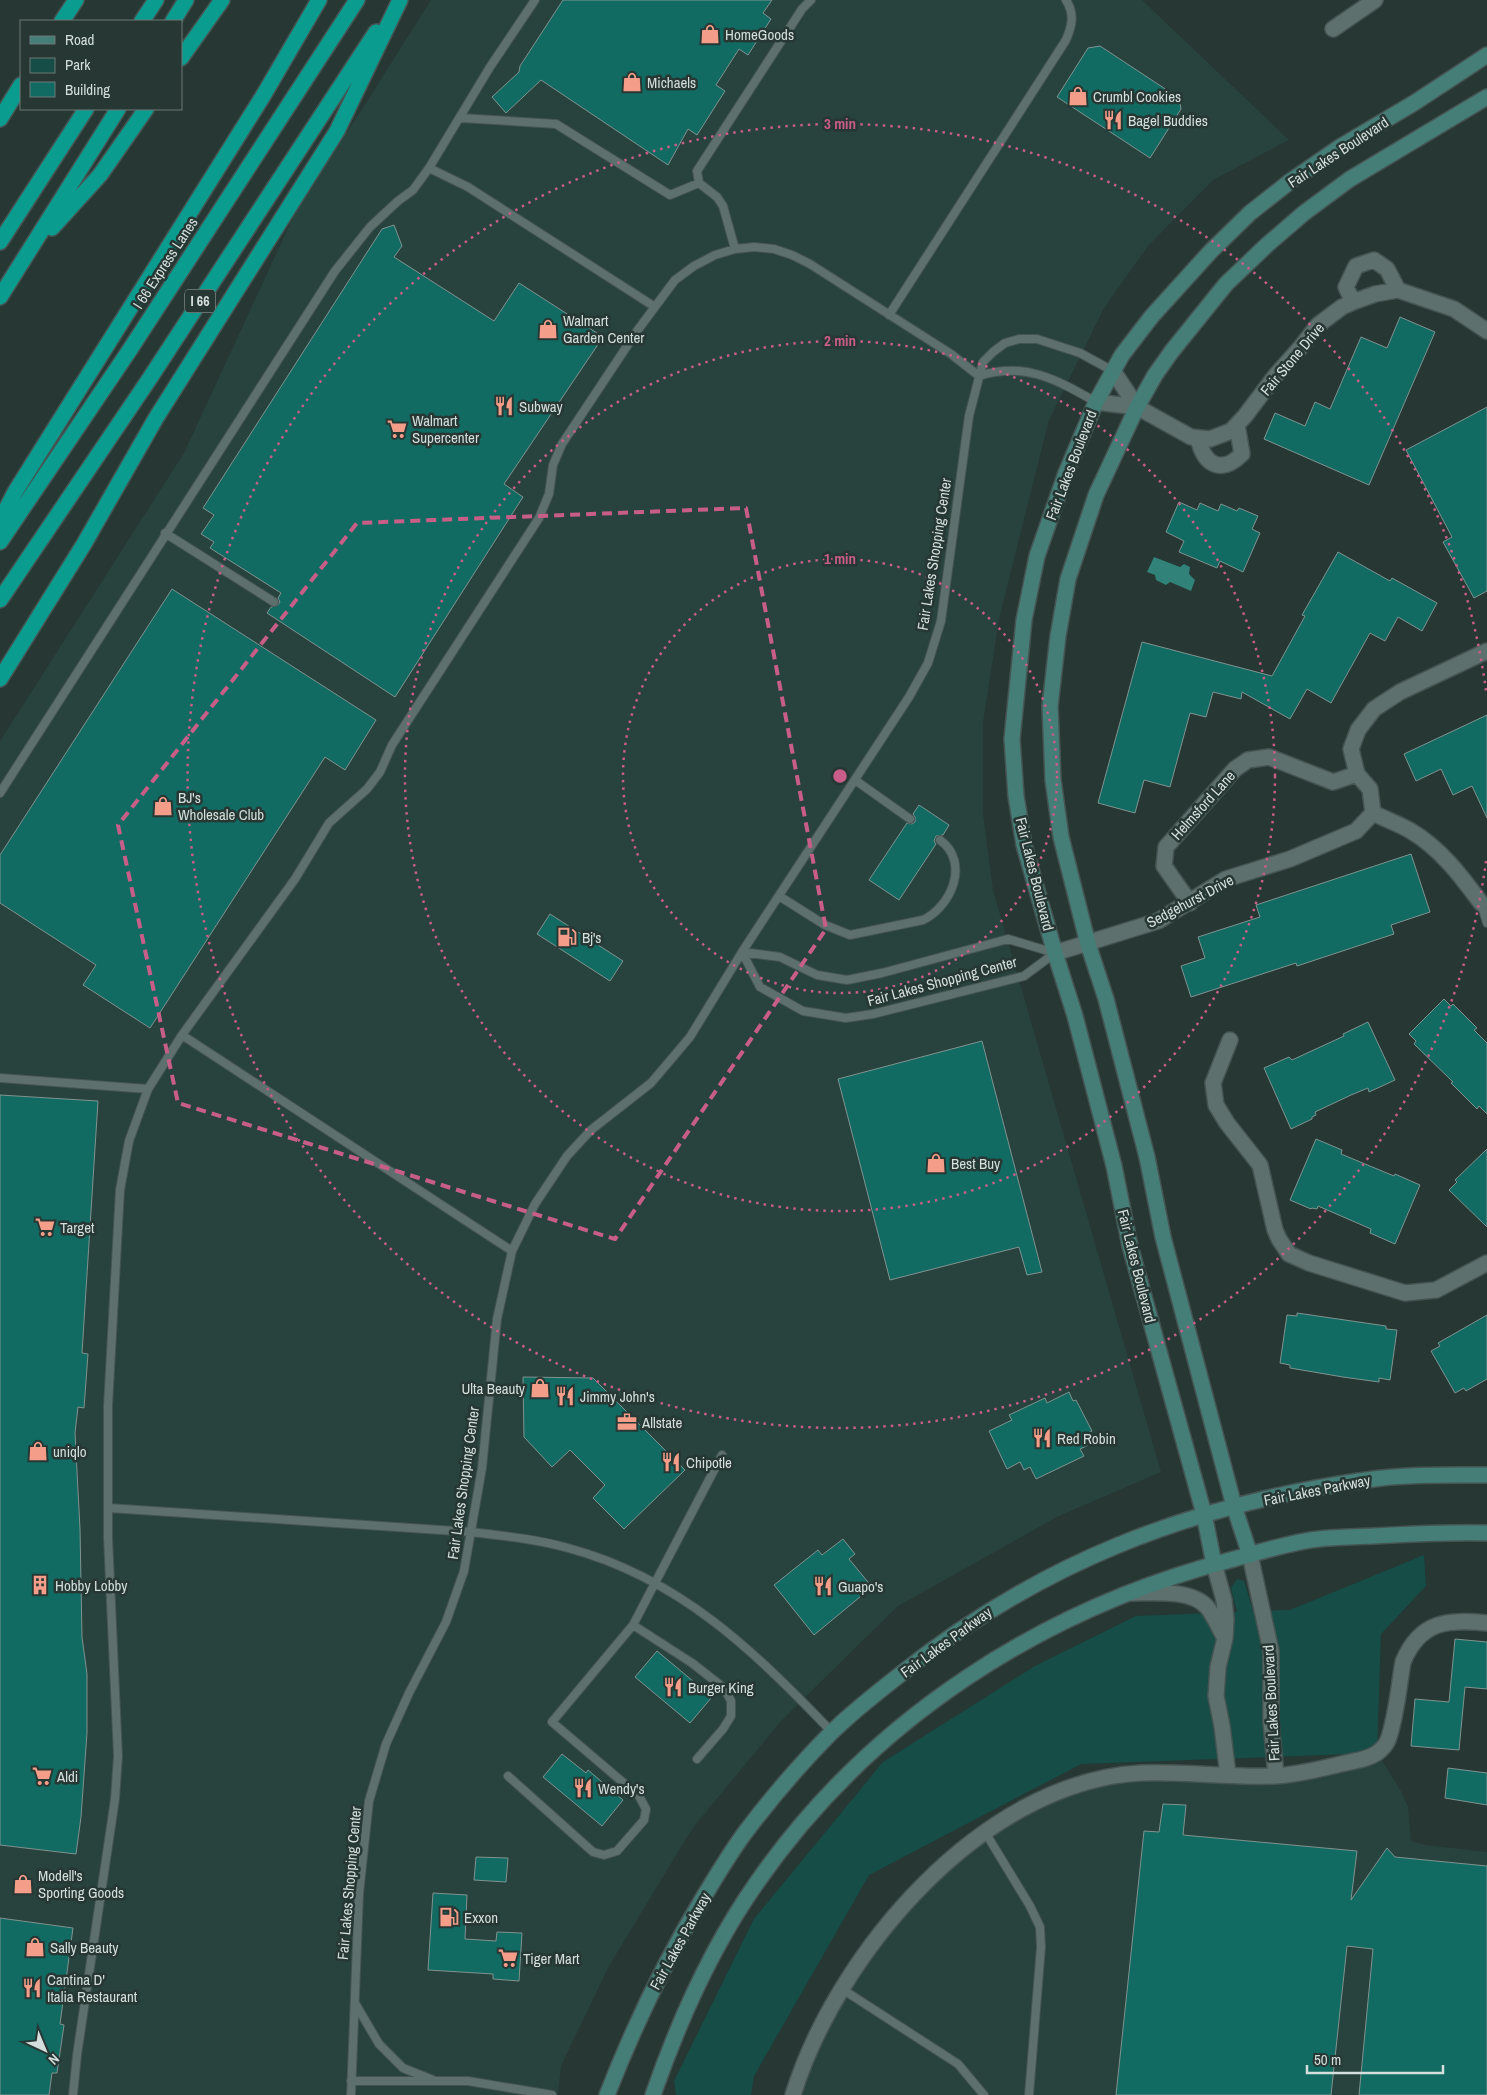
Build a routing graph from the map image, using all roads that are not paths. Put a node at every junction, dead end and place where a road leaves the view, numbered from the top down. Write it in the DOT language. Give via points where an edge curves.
graph roads {
  1 [pos="76,0"];
  2 [pos="156,0"];
  3 [pos="186,0"];
  4 [pos="222,0"];
  5 [pos="320,0"];
  6 [pos="357,0"];
  7 [pos="398,0"];
  8 [pos="534,0"];
  9 [pos="811,0"];
  10 [pos="1066,0"];
  11 [pos="1375,0"];
  12 [pos="63,20"];
  13 [pos="143,20"];
  14 [pos="174,20"];
  15 [pos="1332,29"];
  16 [pos="1487,55"];
  17 [pos="182,57"];
  18 [pos="20,87"];
  19 [pos="1487,97"];
  20 [pos="85,110"];
  21 [pos="117,110"];
  22 [pos="145,110"];
  23 [pos="0,118"];
  24 [pos="461,118"];
  25 [pos="429,168"];
  26 [pos="700,183"];
  27 [pos="0,242"];
  28 [pos="734,250"];
  29 [pos="26,257"];
  30 [pos="1398,290"];
  31 [pos="0,297"];
  32 [pos="1353,302"];
  33 [pos="655,307"];
  34 [pos="890,316"];
  35 [pos="1487,331"];
  36 [pos="1113,371"];
  37 [pos="979,376"];
  38 [pos="1096,402"];
  39 [pos="1137,407"];
  40 [pos="1238,424"];
  41 [pos="1198,438"];
  42 [pos="0,521"];
  43 [pos="165,534"];
  44 [pos="0,542"];
  45 [pos="0,600"];
  46 [pos="274,602"];
  47 [pos="1487,651"];
  48 [pos="0,679"];
  49 [pos="1358,774"];
  50 [pos="855,780"];
  51 [pos="0,793"];
  52 [pos="1373,813"];
  53 [pos="910,818"];
  54 [pos="940,840"];
  55 [pos="779,896"];
  56 [pos="1190,903"];
  57 [pos="1480,903"];
  58 [pos="1487,923"];
  59 [pos="1088,944"];
  60 [pos="742,952"];
  61 [pos="1055,953"];
  62 [pos="182,1035"];
  63 [pos="1230,1040"];
  64 [pos="0,1078"];
  65 [pos="148,1089"];
  66 [pos="512,1251"];
  67 [pos="1487,1263"];
  68 [pos="722,1455"];
  69 [pos="1487,1475"];
  70 [pos="1234,1506"];
  71 [pos="109,1508"];
  72 [pos="1204,1514"];
  73 [pos="471,1532"];
  74 [pos="1487,1533"];
  75 [pos="1250,1555"];
  76 [pos="1214,1564"];
  77 [pos="654,1582"];
  78 [pos="1127,1593"];
  79 [pos="1487,1623"];
  80 [pos="633,1625"];
  81 [pos="1225,1638"];
  82 [pos="832,1732"];
  83 [pos="697,1759"];
  84 [pos="1228,1775"];
  85 [pos="508,1776"];
  86 [pos="1276,1776"];
  87 [pos="985,1832"];
  88 [pos="842,1989"];
  89 [pos="354,2001"];
  90 [pos="351,2081"];
  91 [pos="437,2081"];
  92 [pos="73,2095"];
  93 [pos="351,2095"];
  94 [pos="552,2095"];
  95 [pos="607,2095"];
  96 [pos="653,2095"];
  97 [pos="793,2095"];
  98 [pos="984,2095"];
  99 [pos="1029,2095"];
  1 -- 12 [label="highway"];
  2 -- 13 [label="highway"];
  3 -- 14 [label="highway"];
  4 -- 17 [label="highway"];
  5 -- 42 [label="highway" via="264,96 14,492"];
  6 -- 44 [label="highway, I 66 Express Lanes" via="129,351"];
  7 -- 45 [label="highway, I 66"];
  7 -- 48 [label="highway" via="337,131 156,418 84,544"];
  8 -- 24 [label="lane"];
  9 -- 26 [label="lane" via="697,171"];
  10 -- 34 [label="lane" via="1071,8 1072,25 1066,40"];
  11 -- 15 [label="street"];
  16 -- 36 [label="street, Fair Lakes Boulevard" via="1340,147 1250,213 1152,316"];
  18 -- 23 [label="highway"];
  19 -- 39 [label="street, Fair Lakes Boulevard" via="1350,179 1268,244 1226,284 1172,351"];
  20 -- 27 [label="highway"];
  21 -- 29 [label="highway"];
  22 -- 29 [label="highway" via="100,175"];
  24 -- 25 [label="lane"];
  24 -- 26 [label="lane" via="556,124 670,195"];
  25 -- 33 [label="lane" via="468,187"];
  25 -- 43 [label="lane" via="413,190 370,227 336,271"];
  26 -- 28 [label="lane" via="723,206"];
  28 -- 33 [label="lane" via="694,266 676,280"];
  28 -- 34 [label="lane" via="774,249 792,255"];
  29 -- 31 [label="highway"];
  30 -- 32 [label="street, Fair Stone Drive"];
  30 -- 32 [label="street" via="1387,269 1374,260 1356,266 1346,287"];
  30 -- 35 [label="street, Fair Stone Drive" via="1454,309"];
  32 -- 40 [label="street, Fair Stone Drive" via="1318,325"];
  33 -- 62 [label="lane" via="562,444 539,518 392,745 380,772 367,789 329,823 295,879"];
  34 -- 37 [label="lane" via="951,354"];
  36 -- 37 [label="lane, Fair Lakes Shopping Center" via="1056,344 1019,339 992,352"];
  36 -- 38 [label="street, Fair Lakes Boulevard"];
  36 -- 39 [label="street"];
  37 -- 38 [label="lane" via="996,371 1037,373 1055,379"];
  37 -- 50 [label="lane, Fair Lakes Shopping Center" via="968,416 941,622 928,663"];
  38 -- 39 [label="street"];
  38 -- 61 [label="street, Fair Lakes Boulevard" via="1066,473 1037,556 1024,620 1012,739 1024,845"];
  39 -- 41 [label="street"];
  39 -- 59 [label="street, Fair Lakes Boulevard" via="1096,495 1068,579 1050,706 1053,780 1061,837"];
  40 -- 41 [label="street, Fair Stone Drive" via="1231,431 1210,439"];
  40 -- 41 [label="street" via="1242,454 1233,463 1220,466 1208,461"];
  43 -- 46 [label="lane"];
  43 -- 51 [label="lane"];
  47 -- 49 [label="street" via="1400,692 1374,709 1358,730 1351,749"];
  49 -- 52 [label="street" via="1370,789"];
  49 -- 56 [label="street, Helmsford Lane" via="1333,782 1270,756 1248,760 1235,769 1166,847 1164,866"];
  50 -- 53 [label="lane"];
  50 -- 55 [label="lane, Fair Lakes Shopping Center"];
  52 -- 56 [label="street, Sedgehurst Drive" via="1356,831 1290,859 1226,879"];
  52 -- 57 [label="street" via="1411,831 1444,856"];
  54 -- 55 [label="lane" via="954,858 956,876 944,906 923,920 850,935 825,925"];
  55 -- 60 [label="lane, Fair Lakes Shopping Center"];
  56 -- 59 [label="street, Sedgehurst Drive" via="1158,921"];
  57 -- 58 [label="lane"];
  59 -- 61 [label="street, Sedgehurst Drive"];
  59 -- 70 [label="street, Fair Lakes Boulevard" via="1106,999 1147,1157 1163,1237"];
  60 -- 61 [label="lane, Fair Lakes Shopping Center" via="780,957 817,975 847,980 1008,939"];
  60 -- 61 [label="lane, Fair Lakes Shopping Center" via="760,987 802,1012 846,1018 1024,976"];
  60 -- 66 [label="lane, Fair Lakes Shopping Center" via="673,1059 651,1083 591,1130 567,1156 535,1204"];
  61 -- 72 [label="street, Fair Lakes Boulevard" via="1075,1016 1114,1166 1130,1246"];
  62 -- 65 [label="lane"];
  62 -- 66 [label="lane"];
  63 -- 67 [label="street" via="1213,1083 1216,1104 1227,1124 1260,1166 1275,1230 1289,1254 1405,1293 1436,1290"];
  64 -- 65 [label="lane"];
  65 -- 71 [label="lane" via="129,1141 120,1190 108,1406"];
  66 -- 73 [label="lane, Fair Lakes Shopping Center" via="497,1319 482,1468"];
  68 -- 77 [label="lane"];
  69 -- 70 [label="street, Fair Lakes Parkway" via="1368,1479"];
  70 -- 72 [label="street, Fair Lakes Parkway"];
  70 -- 75 [label="street, Fair Lakes Boulevard"];
  71 -- 73 [label="lane"];
  71 -- 92 [label="lane" via="118,1756 115,1799"];
  72 -- 76 [label="street, Fair Lakes Boulevard"];
  72 -- 82 [label="street, Fair Lakes Parkway" via="1078,1562 993,1607 937,1645"];
  73 -- 77 [label="lane" via="569,1548 616,1564"];
  73 -- 89 [label="lane, Fair Lakes Shopping Center" via="464,1571 446,1622 386,1744 369,1801 359,1894"];
  74 -- 75 [label="street" via="1317,1539"];
  75 -- 76 [label="street"];
  75 -- 86 [label="street, Fair Lakes Boulevard" via="1271,1652 1271,1722"];
  76 -- 78 [label="street"];
  76 -- 81 [label="street, Fair Lakes Boulevard" via="1224,1600"];
  77 -- 80 [label="lane"];
  77 -- 82 [label="lane" via="728,1631 763,1661"];
  78 -- 81 [label="street" via="1194,1598 1206,1606"];
  78 -- 96 [label="street" via="1046,1629 935,1698 879,1745 818,1805 758,1881 725,1933 690,1999"];
  79 -- 86 [label="street" via="1448,1621 1432,1627 1415,1640 1403,1662 1388,1740 1377,1753 1310,1772"];
  80 -- 83 [label="lane" via="724,1688 731,1701 731,1716"];
  80 -- 85 [label="lane" via="552,1722 639,1796 646,1809 644,1820 617,1851 604,1855 592,1852"];
  81 -- 84 [label="street, Fair Lakes Boulevard" via="1216,1696"];
  82 -- 95 [label="street, Fair Lakes Parkway" via="746,1832 711,1885 674,1945 627,2043"];
  84 -- 86 [label="street"];
  84 -- 87 [label="street" via="1142,1773 1096,1779 1040,1799"];
  87 -- 88 [label="street" via="956,1855 892,1919 868,1948"];
  87 -- 99 [label="lane" via="1040,1927"];
  88 -- 97 [label="street" via="813,2045"];
  88 -- 98 [label="lane" via="958,2064"];
  89 -- 90 [label="lane, Fair Lakes Shopping Center"];
  89 -- 91 [label="lane" via="379,2044 403,2068"];
  90 -- 91 [label="lane"];
  90 -- 93 [label="lane, Fair Lakes Shopping Center"];
  91 -- 94 [label="lane" via="468,2081"];
}
